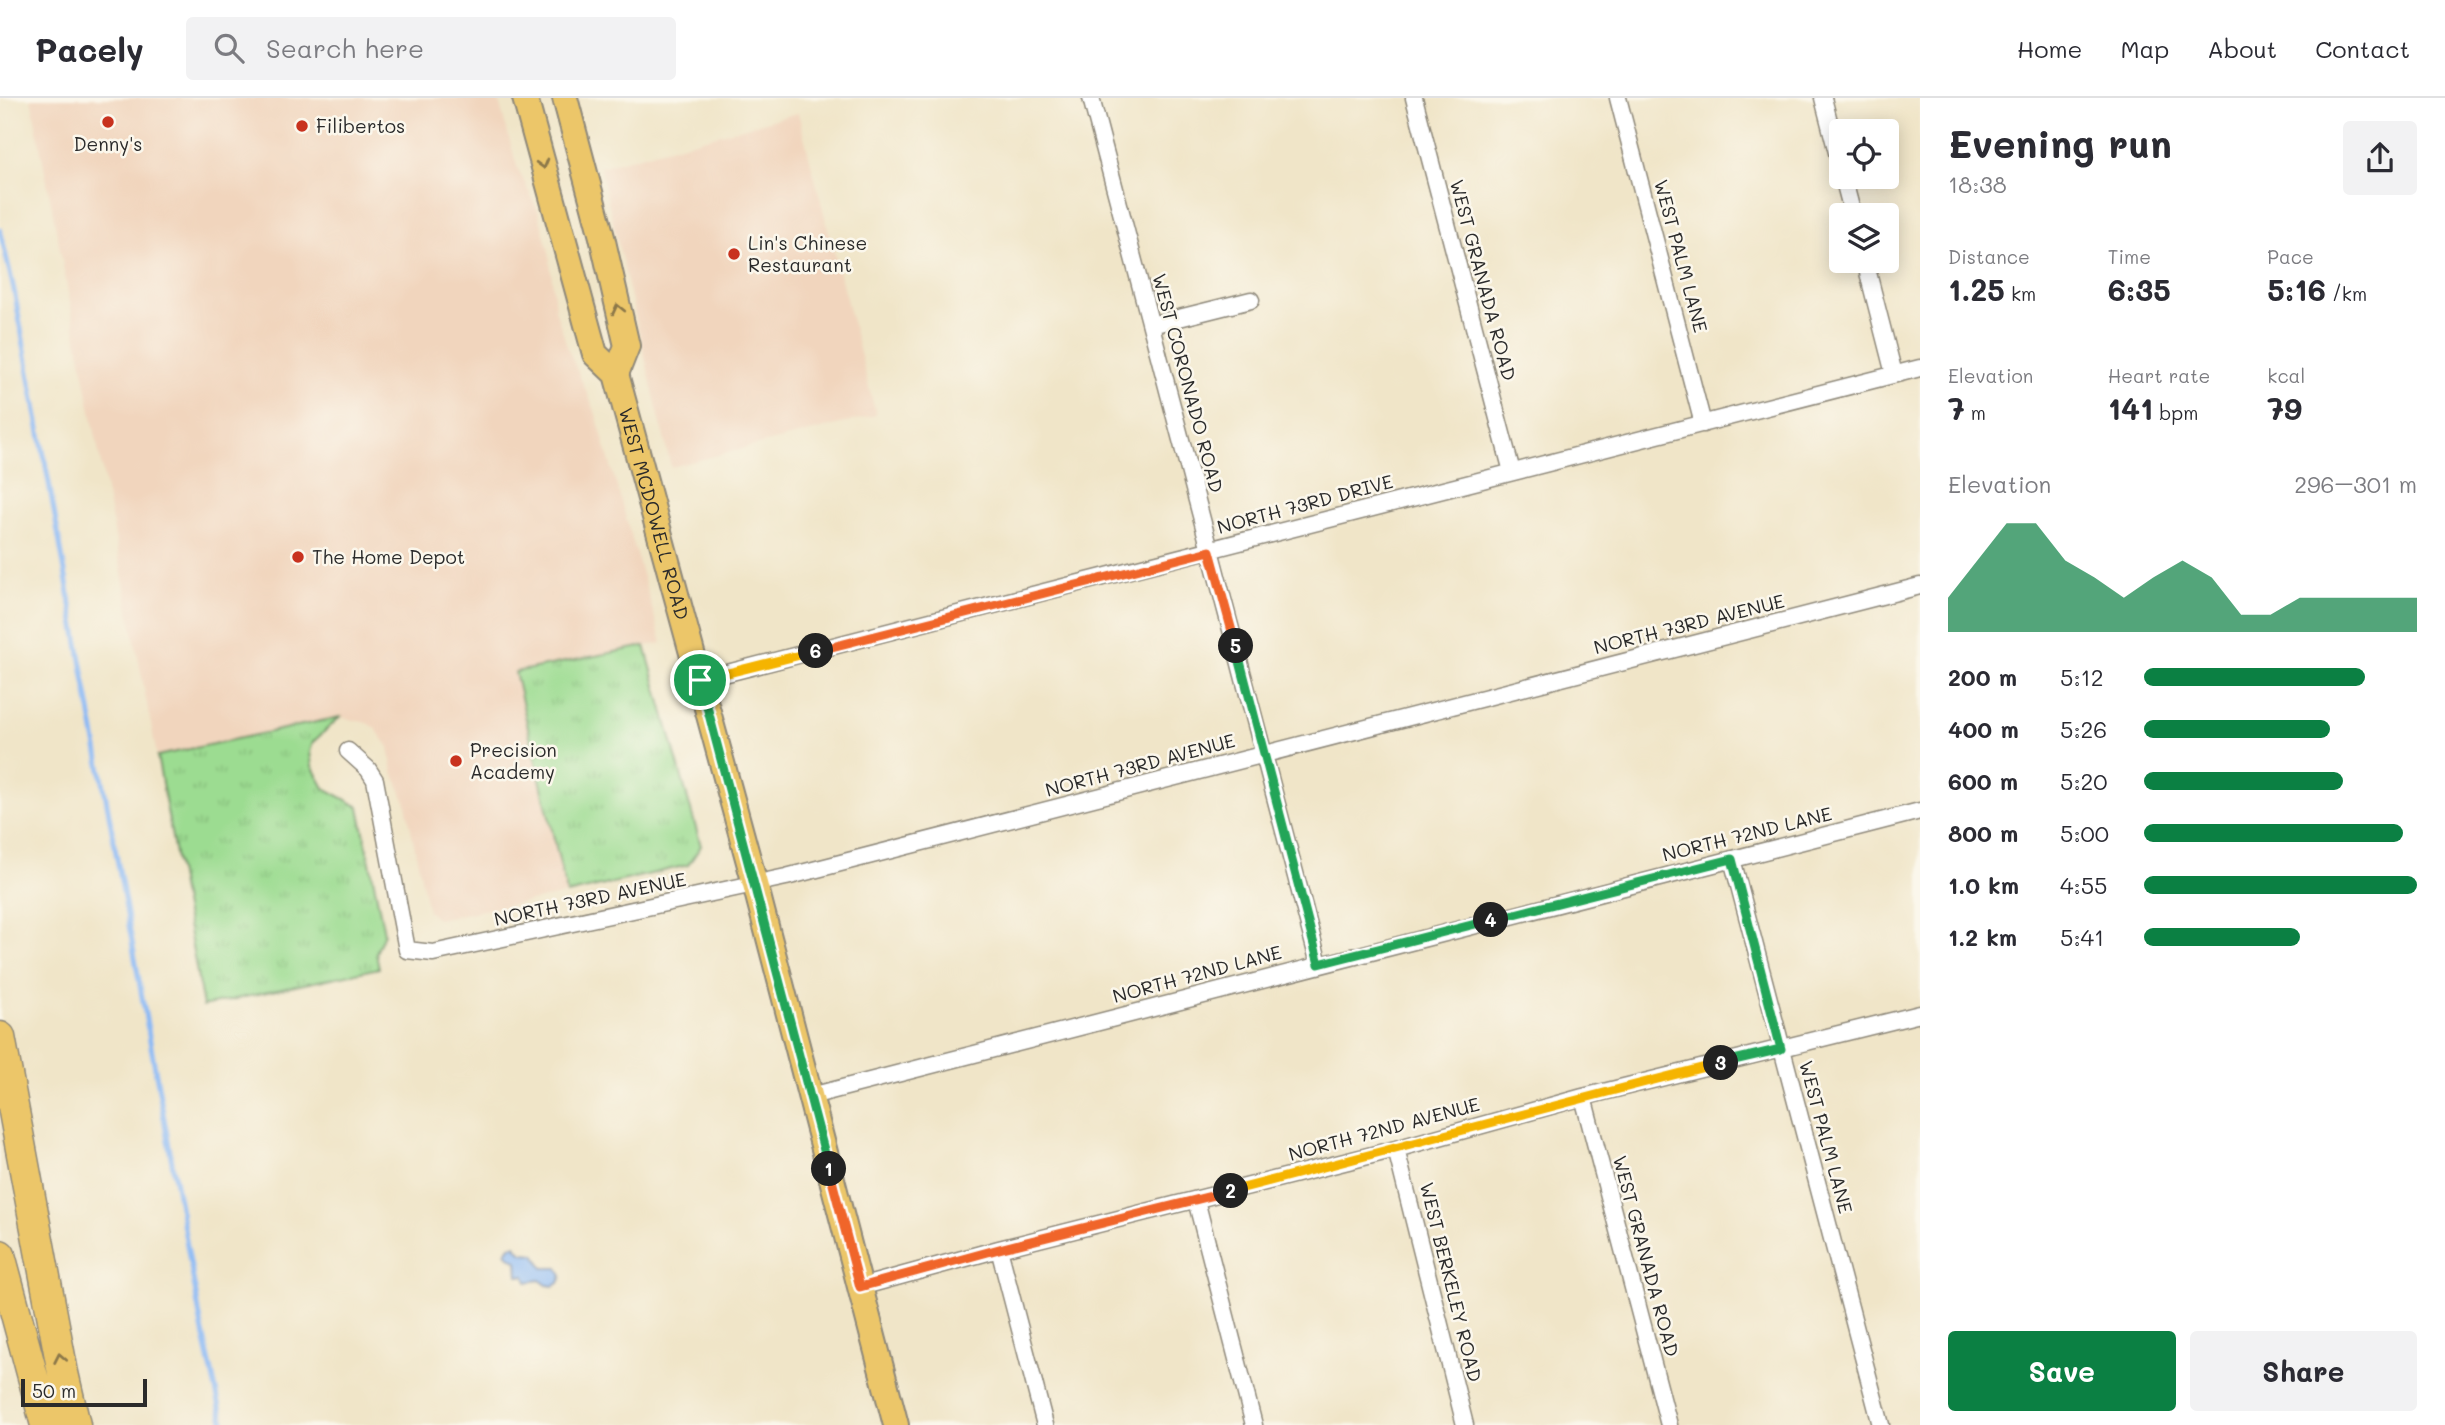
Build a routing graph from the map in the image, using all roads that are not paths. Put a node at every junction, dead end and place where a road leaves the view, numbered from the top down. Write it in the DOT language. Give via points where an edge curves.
graph roads {
  1 [pos="525,98"];
  2 [pos="565,98"];
  3 [pos="1091,98"];
  4 [pos="1414,98"];
  5 [pos="1618,98"];
  6 [pos="1823,98"];
  7 [pos="1829,121"];
  8 [pos="1868,273"];
  9 [pos="1251,300"];
  10 [pos="1151,325"];
  11 [pos="1920,368"];
  12 [pos="616,374"];
  13 [pos="1894,374"];
  14 [pos="1703,424"];
  15 [pos="1512,472"];
  16 [pos="1210,551"];
  17 [pos="1920,586"];
  18 [pos="700,680"];
  19 [pos="348,751"];
  20 [pos="1263,753"];
  21 [pos="1920,811"];
  22 [pos="1732,859"];
  23 [pos="755,884"];
  24 [pos="1319,964"];
  25 [pos="1920,1014"];
  26 [pos="0,1037"];
  27 [pos="1781,1049"];
  28 [pos="811,1096"];
  29 [pos="1583,1097"];
  30 [pos="1395,1149"];
  31 [pos="1196,1200"];
  32 [pos="999,1249"];
  33 [pos="0,1255"];
  34 [pos="860,1287"];
  35 [pos="46,1425"];
  36 [pos="75,1425"];
  37 [pos="896,1425"];
  38 [pos="1045,1425"];
  39 [pos="1254,1425"];
  40 [pos="1465,1425"];
  41 [pos="1669,1425"];
  42 [pos="1881,1425"];
  1 -- 12 [label="main road, WEST MCDOWELL ROAD, one-way" via="595,354"];
  12 -- 2 [label="main road, one-way" via="627,346"];
  3 -- 10 [label="street, WEST CORONADO ROAD"];
  4 -- 15 [label="street, WEST GRANADA ROAD"];
  5 -- 14 [label="street, WEST PALM LANE"];
  6 -- 7 [label="street"];
  8 -- 13 [label="street"];
  9 -- 10 [label="street"];
  10 -- 16 [label="street, WEST CORONADO ROAD"];
  11 -- 13 [label="street, NORTH 73RD DRIVE"];
  12 -- 18 [label="main road, WEST MCDOWELL ROAD"];
  13 -- 14 [label="street, NORTH 73RD DRIVE"];
  14 -- 15 [label="street, NORTH 73RD DRIVE"];
  15 -- 16 [label="street, NORTH 73RD DRIVE"];
  16 -- 18 [label="street, NORTH 73RD DRIVE"];
  16 -- 20 [label="street, WEST CORONADO ROAD"];
  17 -- 20 [label="street, NORTH 73RD AVENUE"];
  18 -- 23 [label="main road, WEST MCDOWELL ROAD"];
  19 -- 23 [label="street, NORTH 73RD AVENUE" via="375,780 407,950 433,953"];
  20 -- 23 [label="street, NORTH 73RD AVENUE"];
  20 -- 24 [label="street, WEST CORONADO ROAD"];
  21 -- 22 [label="street, NORTH 72ND LANE"];
  22 -- 24 [label="street, NORTH 72ND LANE"];
  22 -- 27 [label="street, WEST PALM LANE"];
  23 -- 28 [label="main road, WEST MCDOWELL ROAD"];
  24 -- 28 [label="street, NORTH 72ND LANE"];
  25 -- 27 [label="street, NORTH 72ND AVENUE"];
  36 -- 26 [label="highway, one-way"];
  27 -- 29 [label="street, NORTH 72ND AVENUE"];
  27 -- 42 [label="street, WEST PALM LANE"];
  28 -- 34 [label="main road, WEST MCDOWELL ROAD"];
  29 -- 30 [label="street, NORTH 72ND AVENUE"];
  29 -- 41 [label="street, WEST GRANADA ROAD"];
  30 -- 31 [label="street, NORTH 72ND AVENUE"];
  30 -- 40 [label="street, WEST BERKELEY ROAD"];
  31 -- 32 [label="street, NORTH 72ND AVENUE"];
  31 -- 39 [label="street"];
  32 -- 34 [label="street, NORTH 72ND AVENUE"];
  32 -- 38 [label="street"];
  33 -- 35 [label="highway"];
  34 -- 37 [label="main road, WEST MCDOWELL ROAD"];
}
